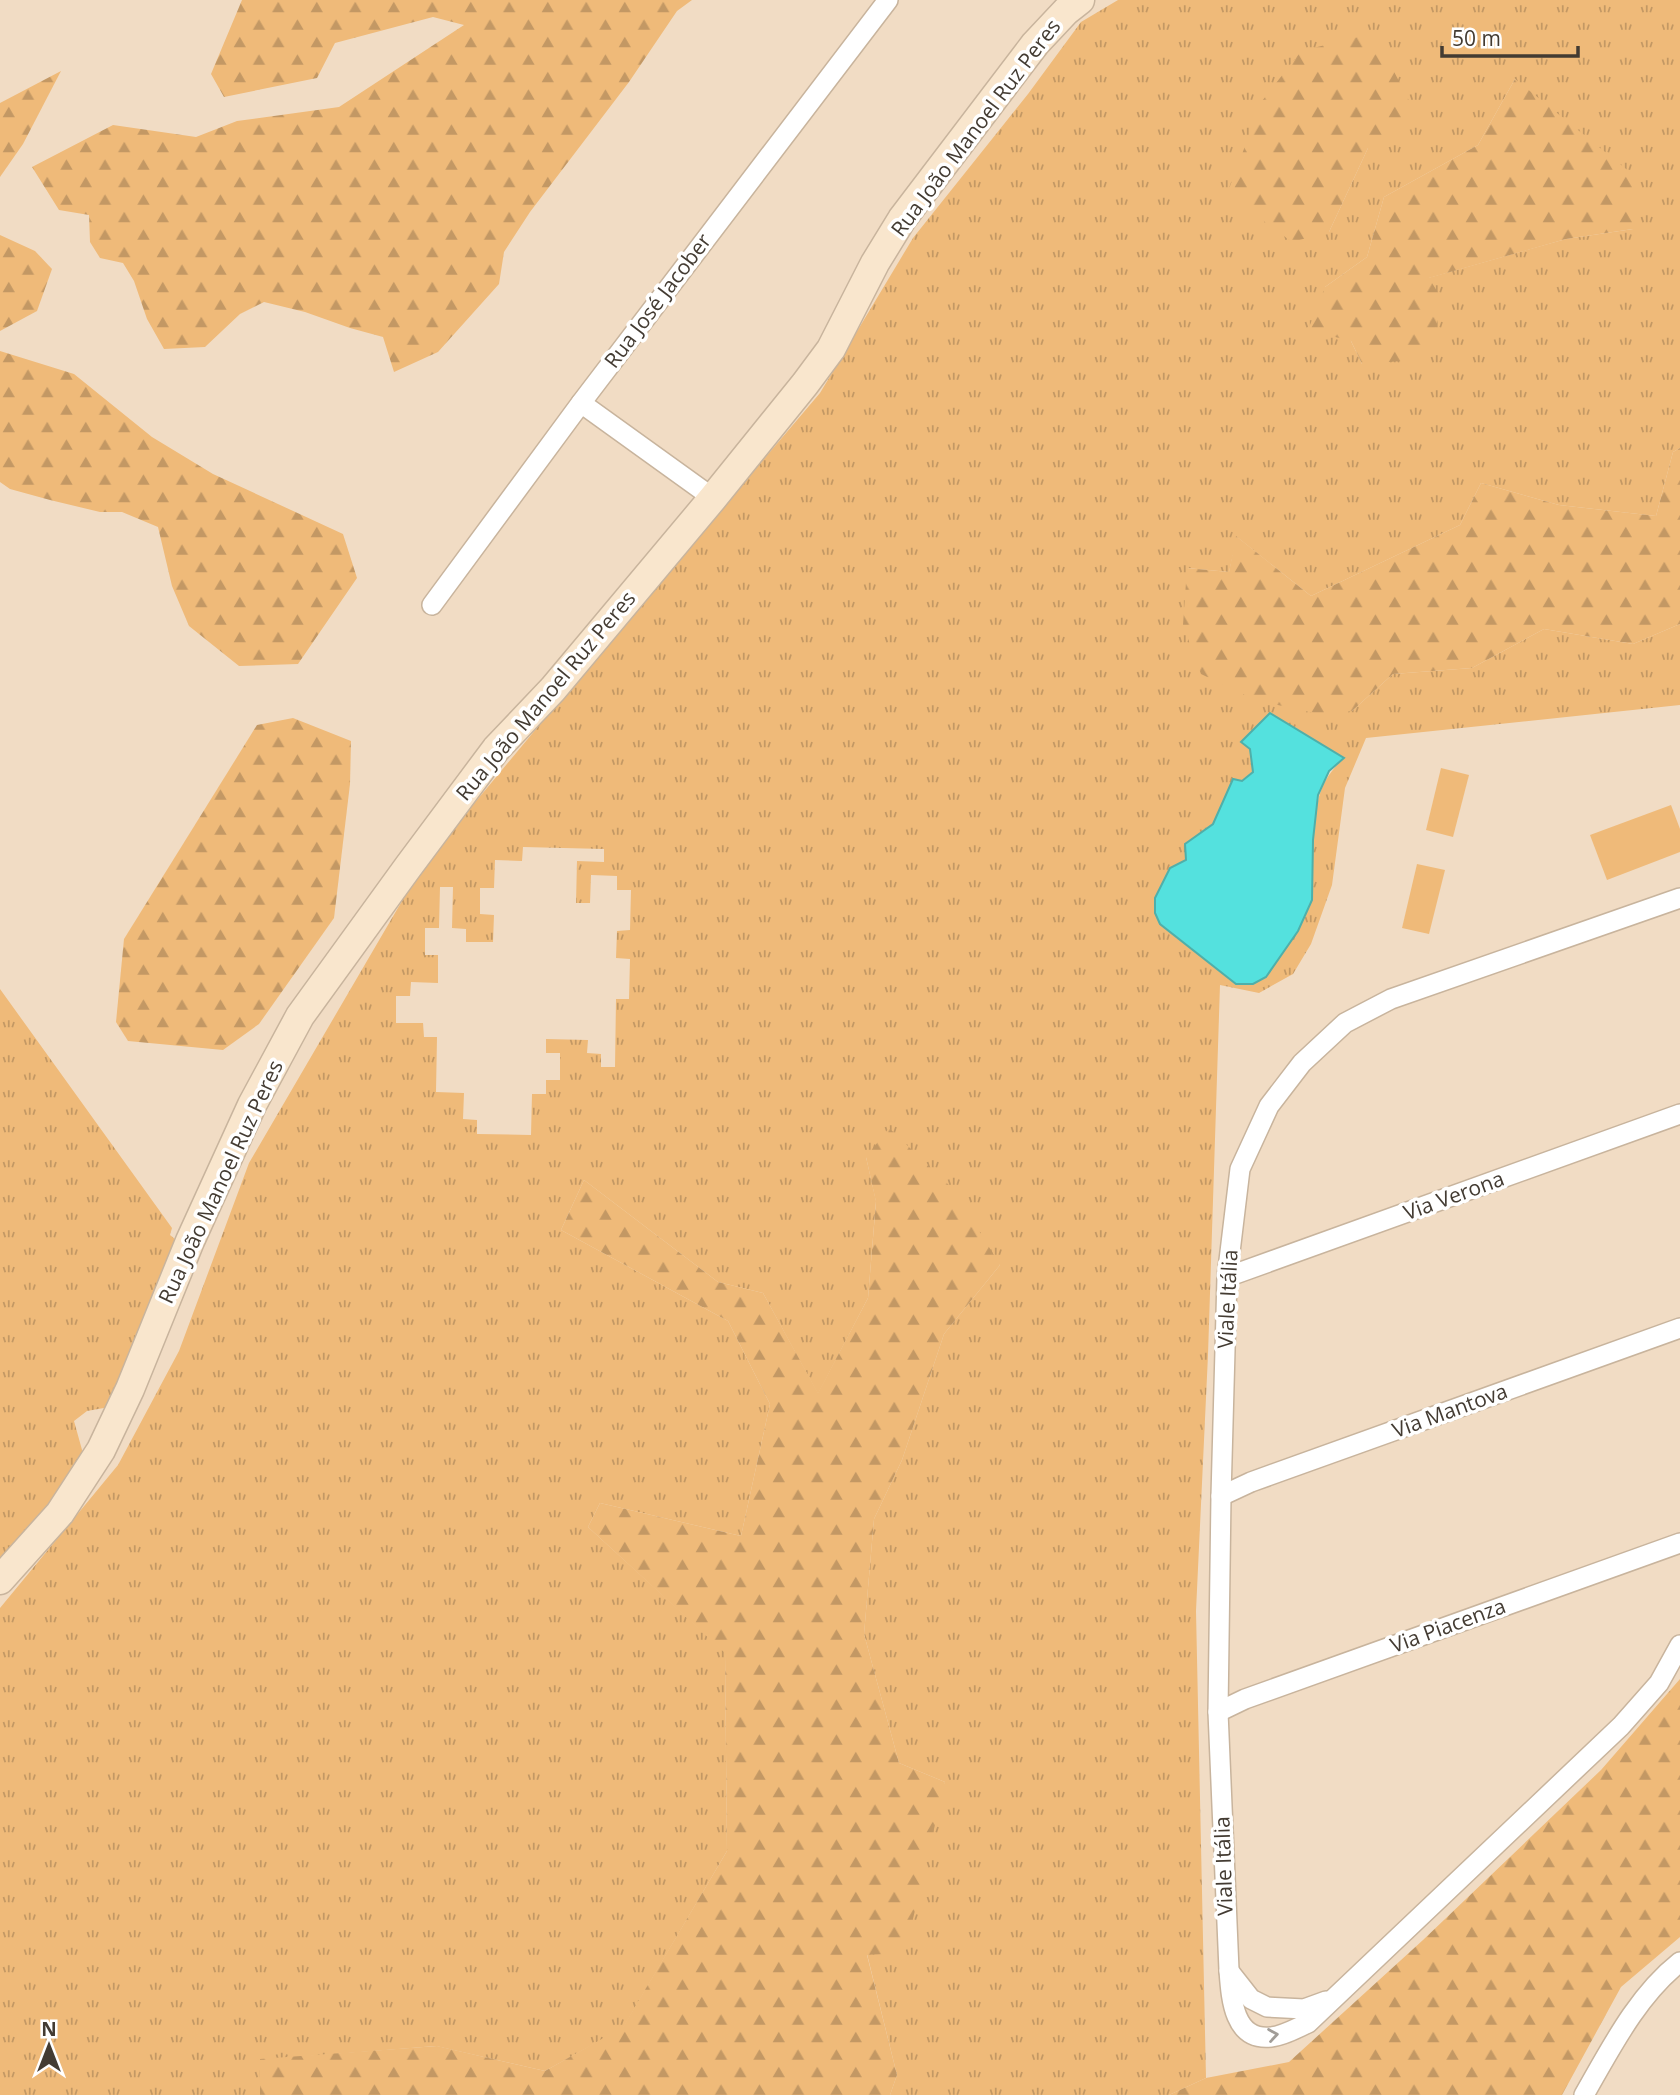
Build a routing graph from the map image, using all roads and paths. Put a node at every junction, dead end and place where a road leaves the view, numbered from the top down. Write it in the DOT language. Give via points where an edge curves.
graph roads {
  1 [pos="888,0"];
  2 [pos="1080,0"];
  3 [pos="581,403"];
  4 [pos="713,498"];
  5 [pos="432,606"];
  6 [pos="1680,898"];
  7 [pos="1680,1114"];
  8 [pos="1227,1277"];
  9 [pos="1680,1328"];
  10 [pos="1221,1496"];
  11 [pos="1680,1543"];
  12 [pos="0,1580"];
  13 [pos="1680,1645"];
  14 [pos="1218,1712"];
  15 [pos="1680,1962"];
  16 [pos="1229,1970"];
  17 [pos="1331,1999"];
  18 [pos="1584,2095"];
  1 -- 3 [label="street, Rua José Jacober"];
  2 -- 4 [label="street, Rua João Manoel Ruz Peres" via="1035,44 902,219 831,349"];
  3 -- 4 [label="street"];
  3 -- 5 [label="street, Rua José Jacober"];
  4 -- 12 [label="street, Rua João Manoel Ruz Peres" via="553,689 496,749 300,1016 251,1105 101,1450 60,1513"];
  6 -- 8 [label="street, Viale Itália" via="1391,999 1345,1023 1302,1063 1269,1106 1240,1169"];
  7 -- 8 [label="street, Via Verona"];
  8 -- 10 [label="street, Viale Itália"];
  9 -- 10 [label="street, Via Mantova"];
  10 -- 14 [label="street, Viale Itália"];
  11 -- 14 [label="street, Via Piacenza"];
  13 -- 17 [label="street, Viale Itália" via="1658,1683 1621,1726"];
  14 -- 16 [label="street, Viale Itália"];
  15 -- 18 [label="street" via="1626,2022"];
  16 -- 17 [label="street, Viale Itália" via="1251,1999 1267,2007 1304,2009"];
  16 -- 17 [label="street, Viale Itália, one-way" via="1232,2007 1245,2030 1257,2036 1273,2038 1308,2023"];
}
